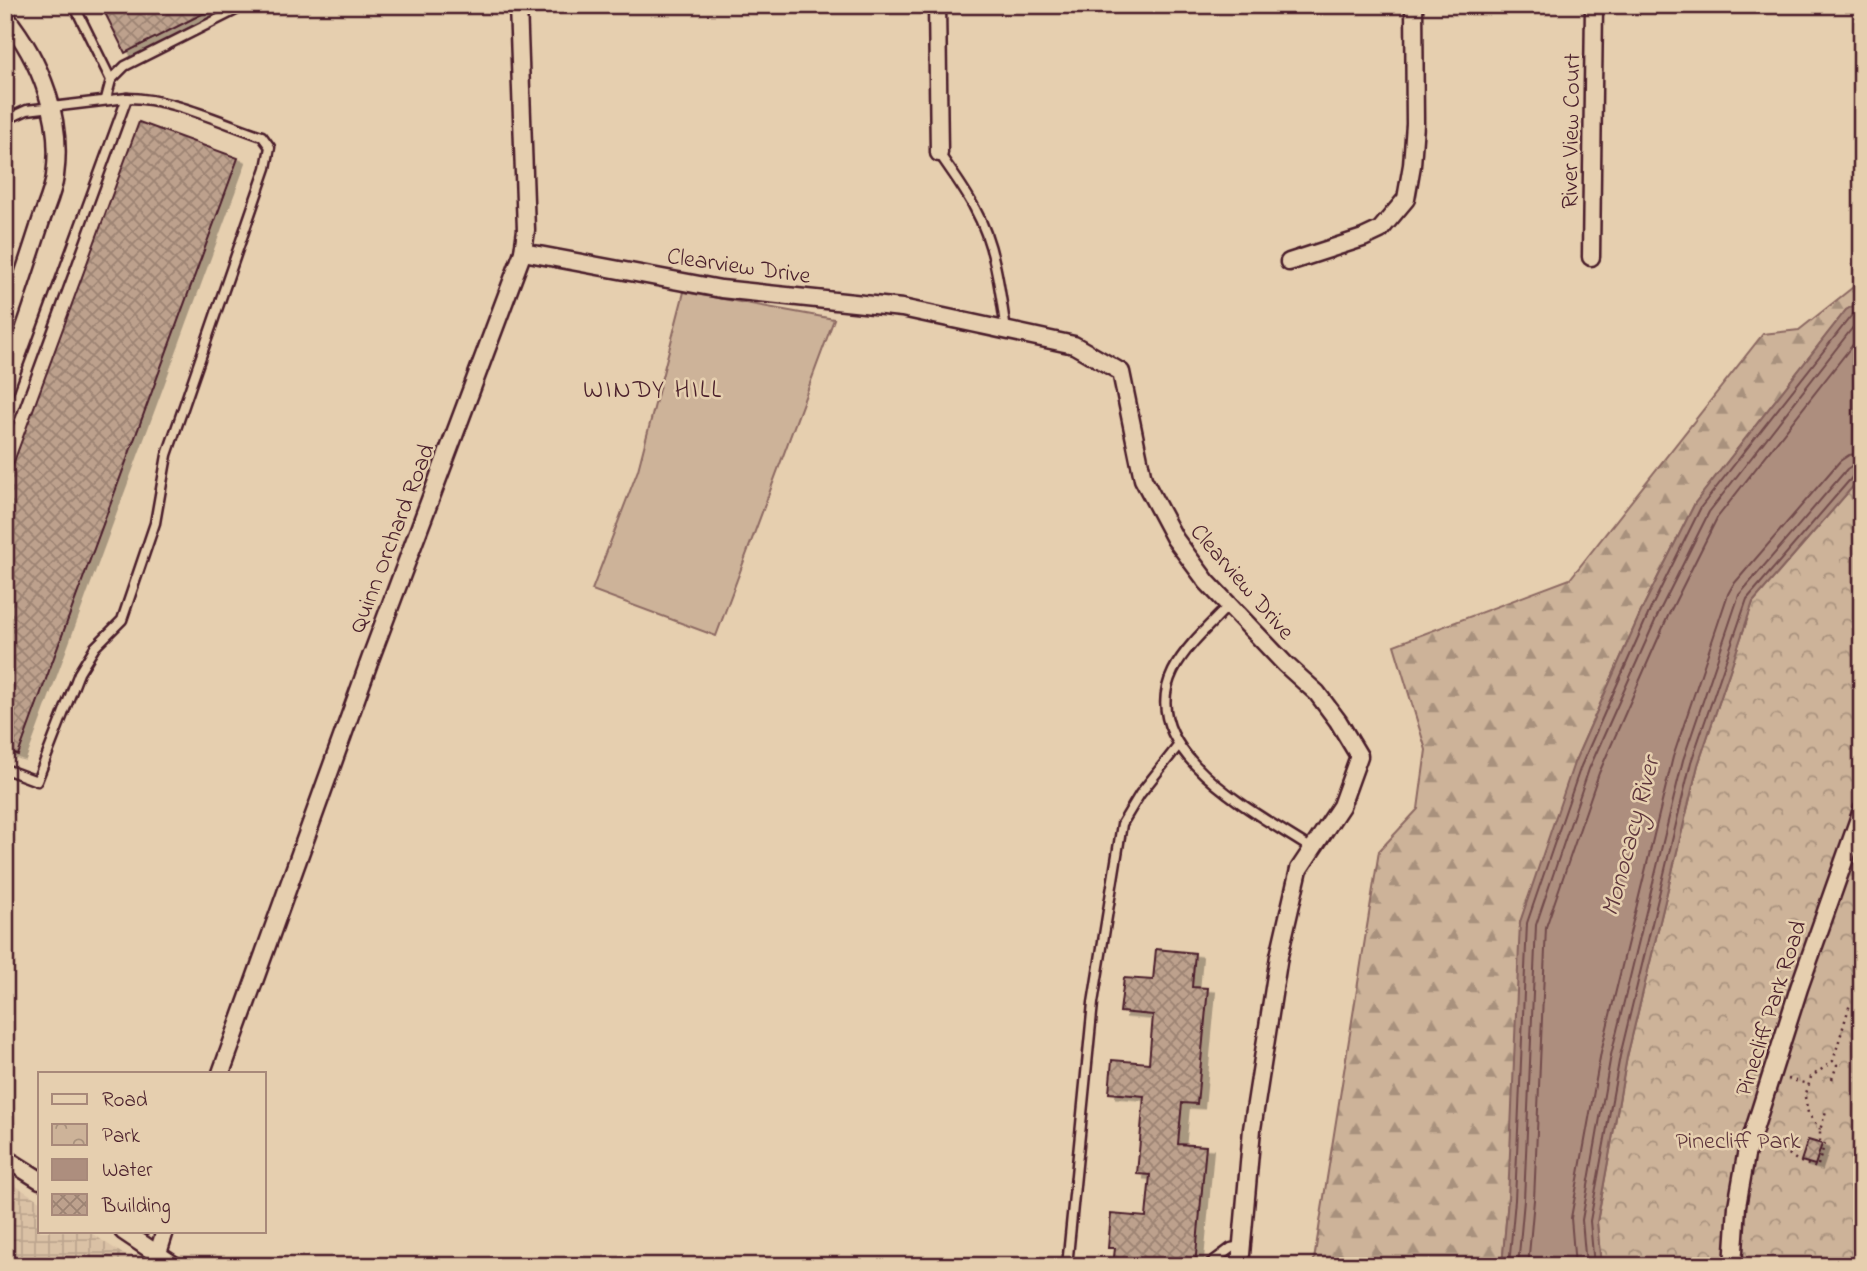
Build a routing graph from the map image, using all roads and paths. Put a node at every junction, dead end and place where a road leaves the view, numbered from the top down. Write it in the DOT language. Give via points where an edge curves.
graph roads {
  1 [pos="74,5"];
  2 [pos="246,5"];
  3 [pos="518,5"];
  4 [pos="937,5"];
  5 [pos="1415,5"];
  6 [pos="1594,5"];
  7 [pos="5,16"];
  8 [pos="111,80"];
  9 [pos="127,98"];
  10 [pos="106,99"];
  11 [pos="52,106"];
  12 [pos="5,120"];
  13 [pos="939,153"];
  14 [pos="523,252"];
  15 [pos="1591,257"];
  16 [pos="1289,262"];
  17 [pos="5,329"];
  18 [pos="1006,331"];
  19 [pos="5,431"];
  20 [pos="1229,605"];
  21 [pos="1178,746"];
  22 [pos="5,769"];
  23 [pos="1862,810"];
  24 [pos="1312,849"];
  25 [pos="1850,1004"];
  26 [pos="1833,1060"];
  27 [pos="220,1072"];
  28 [pos="1772,1074"];
  29 [pos="1832,1079"];
  30 [pos="1808,1084"];
  31 [pos="1827,1108"];
  32 [pos="1820,1130"];
  33 [pos="1752,1138"];
  34 [pos="5,1158"];
  35 [pos="38,1179"];
  36 [pos="124,1232"];
  37 [pos="166,1232"];
  38 [pos="1241,1246"];
  39 [pos="155,1259"];
  40 [pos="175,1266"];
  41 [pos="1067,1266"];
  42 [pos="1207,1266"];
  43 [pos="1240,1266"];
  44 [pos="1733,1266"];
  1 -- 8 [label="lane"];
  2 -- 8 [label="lane" via="125,66"];
  3 -- 14 [label="street, Quinn Orchard Road"];
  4 -- 13 [label="street"];
  5 -- 16 [label="street" via="1415,124 1406,199 1380,230"];
  6 -- 15 [label="street, River View Court"];
  7 -- 11 [label="street" via="23,39"];
  8 -- 10 [label="lane"];
  9 -- 10 [label="lane"];
  9 -- 19 [label="lane"];
  9 -- 22 [label="lane" via="162,102 262,136 270,147 167,455 155,523 122,620 94,647 79,673 37,782"];
  10 -- 11 [label="lane"];
  11 -- 12 [label="lane"];
  11 -- 17 [label="street" via="58,139 55,178"];
  13 -- 18 [label="lane" via="987,237"];
  14 -- 18 [label="street, Clearview Drive" via="721,289 902,308"];
  14 -- 27 [label="street, Quinn Orchard Road"];
  18 -- 20 [label="street, Clearview Drive" via="1074,345 1121,372 1143,479 1175,539"];
  20 -- 21 [label="lane" via="1174,670 1166,693 1166,712"];
  20 -- 24 [label="street, Clearview Drive" via="1317,693 1359,757 1341,806"];
  21 -- 24 [label="lane" via="1216,786"];
  21 -- 41 [label="lane" via="1122,824 1093,1003"];
  23 -- 28 [label="street, Pinecliff Park Road"];
  24 -- 38 [label="street, Clearview Drive" via="1299,869 1279,956 1252,1129"];
  25 -- 26 [label="path"];
  26 -- 29 [label="path" via="1837,1065"];
  26 -- 30 [label="path"];
  28 -- 30 [label="path"];
  28 -- 33 [label="street, Pinecliff Park Road"];
  30 -- 32 [label="path" via="1808,1113"];
  31 -- 32 [label="path"];
  32 -- 33 [label="path" via="1820,1141 1825,1143 1817,1168 1798,1161 1773,1142"];
  33 -- 44 [label="street, Pinecliff Park Road" via="1737,1206"];
  34 -- 35 [label="street"];
  36 -- 39 [label="street"];
  37 -- 39 [label="street"];
  38 -- 42 [label="lane"];
  38 -- 43 [label="street, Clearview Drive"];
  39 -- 40 [label="street"];
}
